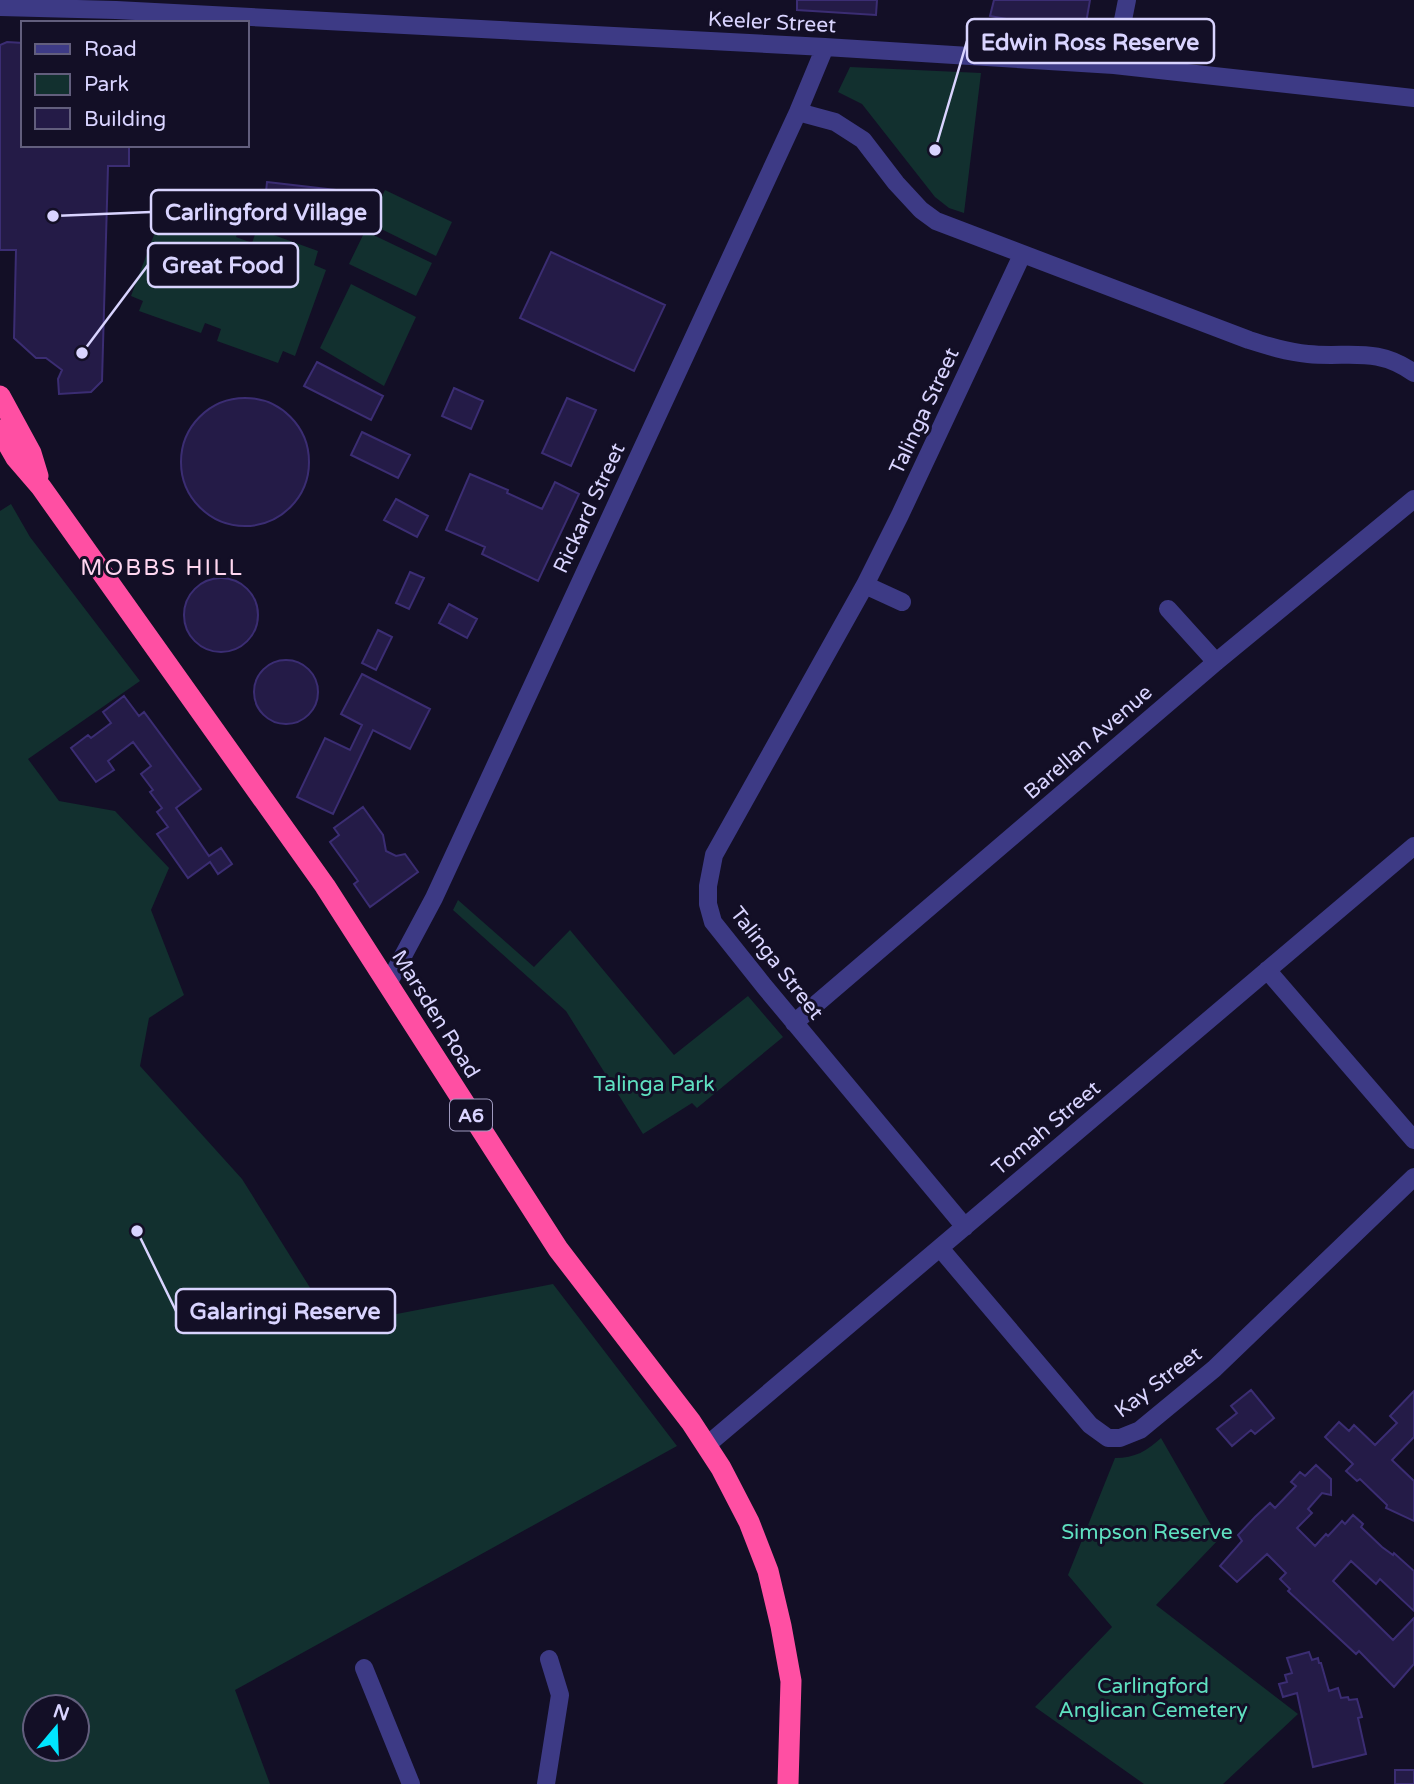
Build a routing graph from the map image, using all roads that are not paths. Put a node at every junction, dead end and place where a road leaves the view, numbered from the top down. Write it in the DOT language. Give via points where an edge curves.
graph roads {
  1 [pos="1127,0"];
  2 [pos="0,7"];
  3 [pos="825,47"];
  4 [pos="1114,65"];
  5 [pos="1414,98"];
  6 [pos="798,112"];
  7 [pos="1022,255"];
  8 [pos="1414,373"];
  9 [pos="0,396"];
  10 [pos="0,430"];
  11 [pos="41,487"];
  12 [pos="1414,499"];
  13 [pos="865,585"];
  14 [pos="902,602"];
  15 [pos="1168,609"];
  16 [pos="1216,662"];
  17 [pos="1414,846"];
  18 [pos="1267,970"];
  19 [pos="388,985"];
  20 [pos="794,1023"];
  21 [pos="1414,1140"];
  22 [pos="1414,1177"];
  23 [pos="965,1227"];
  24 [pos="940,1248"];
  25 [pos="707,1446"];
  26 [pos="549,1659"];
  27 [pos="364,1668"];
  28 [pos="411,1784"];
  29 [pos="546,1784"];
  30 [pos="788,1784"];
  1 -- 4 [label="street"];
  2 -- 3 [label="street, Keeler Street"];
  3 -- 4 [label="street, Keeler Street"];
  3 -- 6 [label="street, Rickard Street"];
  4 -- 5 [label="street, Keeler Street"];
  6 -- 7 [label="street" via="835,122 863,140 896,183 936,221"];
  6 -- 19 [label="street, Rickard Street" via="434,898"];
  7 -- 8 [label="street" via="1269,346 1309,355 1374,355"];
  7 -- 13 [label="street, Talinga Street"];
  9 -- 11 [label="highway, Marsden Road / A6" via="31,453"];
  10 -- 11 [label="highway, Marsden Road / A6"];
  11 -- 19 [label="highway, Marsden Road / A6" via="300,850"];
  12 -- 16 [label="street, Barellan Avenue"];
  13 -- 14 [label="street"];
  13 -- 20 [label="street, Talinga Street" via="725,832 709,871 708,904 713,922"];
  15 -- 16 [label="street"];
  16 -- 20 [label="street, Barellan Avenue"];
  17 -- 18 [label="street, Tomah Street"];
  18 -- 21 [label="street"];
  18 -- 23 [label="street, Tomah Street"];
  19 -- 25 [label="highway, Marsden Road / A6" via="558,1250"];
  20 -- 23 [label="street, Talinga Street"];
  22 -- 24 [label="street, Kay Street" via="1214,1369 1140,1430 1120,1438 1108,1438 1090,1425"];
  23 -- 24 [label="street, Tomah Street"];
  24 -- 25 [label="street, Tomah Street"];
  25 -- 30 [label="highway, Marsden Road / A6" via="749,1522 779,1615 791,1681"];
  26 -- 29 [label="street" via="560,1695"];
  27 -- 28 [label="street"];
}
